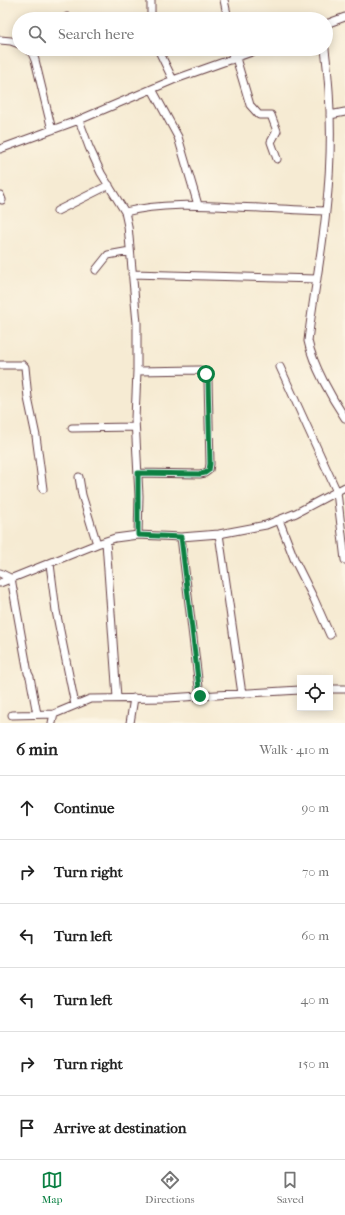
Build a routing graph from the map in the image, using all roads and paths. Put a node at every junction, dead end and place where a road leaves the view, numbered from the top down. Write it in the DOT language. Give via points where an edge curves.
graph roads {
  1 [pos="151,0"];
  2 [pos="224,0"];
  3 [pos="152,12"];
  4 [pos="227,12"];
  5 [pos="345,17"];
  6 [pos="333,21"];
  7 [pos="0,40"];
  8 [pos="12,41"];
  9 [pos="33,56"];
  10 [pos="161,56"];
  11 [pos="234,56"];
  12 [pos="239,56"];
  13 [pos="326,56"];
  14 [pos="233,59"];
  15 [pos="173,80"];
  16 [pos="152,89"];
  17 [pos="345,112"];
  18 [pos="330,115"];
  19 [pos="79,120"];
  20 [pos="52,130"];
  21 [pos="0,149"];
  22 [pos="277,159"];
  23 [pos="109,185"];
  24 [pos="198,205"];
  25 [pos="57,211"];
  26 [pos="326,211"];
  27 [pos="125,212"];
  28 [pos="130,251"];
  29 [pos="96,270"];
  30 [pos="132,274"];
  31 [pos="316,279"];
  32 [pos="0,365"];
  33 [pos="280,367"];
  34 [pos="137,371"];
  35 [pos="345,418"];
  36 [pos="135,427"];
  37 [pos="72,428"];
  38 [pos="138,473"];
  39 [pos="79,477"];
  40 [pos="345,487"];
  41 [pos="42,489"];
  42 [pos="337,492"];
  43 [pos="279,520"];
  44 [pos="219,534"];
  45 [pos="138,535"];
  46 [pos="181,537"];
  47 [pos="106,542"];
  48 [pos="97,544"];
  49 [pos="345,560"];
  50 [pos="50,564"];
  51 [pos="0,573"];
  52 [pos="11,578"];
  53 [pos="0,583"];
  54 [pos="330,635"];
  55 [pos="333,689"];
  56 [pos="345,689"];
  57 [pos="297,690"];
  58 [pos="242,694"];
  59 [pos="200,696"];
  60 [pos="117,698"];
  61 [pos="134,698"];
  62 [pos="75,705"];
  63 [pos="37,714"];
  64 [pos="54,714"];
  65 [pos="12,715"];
  66 [pos="52,723"];
  67 [pos="130,723"];
  1 -- 3 [label="street"];
  2 -- 4 [label="street"];
  5 -- 6 [label="street"];
  7 -- 8 [label="street"];
  9 -- 20 [label="street"];
  10 -- 15 [label="street"];
  11 -- 14 [label="street"];
  12 -- 14 [label="street"];
  13 -- 18 [label="street"];
  14 -- 15 [label="street"];
  14 -- 22 [label="street" via="250,105 259,115 272,116 277,131 271,142"];
  15 -- 16 [label="street"];
  16 -- 19 [label="street"];
  16 -- 24 [label="street" via="178,137"];
  17 -- 18 [label="street"];
  18 -- 26 [label="street" via="331,150"];
  19 -- 20 [label="street"];
  19 -- 23 [label="street" via="89,147"];
  20 -- 21 [label="street"];
  23 -- 25 [label="street"];
  23 -- 27 [label="street"];
  24 -- 26 [label="street"];
  24 -- 27 [label="street" via="139,208"];
  26 -- 31 [label="street"];
  27 -- 28 [label="street"];
  28 -- 29 [label="street" via="108,255"];
  28 -- 30 [label="street"];
  30 -- 31 [label="street"];
  30 -- 34 [label="street" via="137,323"];
  31 -- 35 [label="street" via="308,341 320,373"];
  32 -- 41 [label="street" via="18,364 25,368"];
  33 -- 42 [label="street"];
  34 -- 36 [label="street"];
  34 -- 38 [label="street" via="200,370 206,374 210,464 209,470 200,474"];
  36 -- 37 [label="street"];
  36 -- 38 [label="street"];
  38 -- 45 [label="street"];
  39 -- 48 [label="street"];
  40 -- 42 [label="street"];
  42 -- 43 [label="street"];
  42 -- 49 [label="street"];
  43 -- 44 [label="street"];
  43 -- 54 [label="street"];
  44 -- 46 [label="street"];
  44 -- 58 [label="street"];
  45 -- 46 [label="street"];
  45 -- 47 [label="street"];
  46 -- 59 [label="street"];
  47 -- 48 [label="street"];
  47 -- 60 [label="street"];
  48 -- 50 [label="street"];
  50 -- 52 [label="street"];
  50 -- 62 [label="street" via="56,611"];
  51 -- 52 [label="street"];
  52 -- 53 [label="street"];
  52 -- 63 [label="street"];
  55 -- 56 [label="street"];
  57 -- 58 [label="street"];
  58 -- 59 [label="street"];
  59 -- 61 [label="street"];
  60 -- 61 [label="street"];
  60 -- 62 [label="street" via="90,699"];
  61 -- 67 [label="street"];
  62 -- 64 [label="street"];
  63 -- 64 [label="street"];
  63 -- 65 [label="street"];
  64 -- 66 [label="street"];
}
